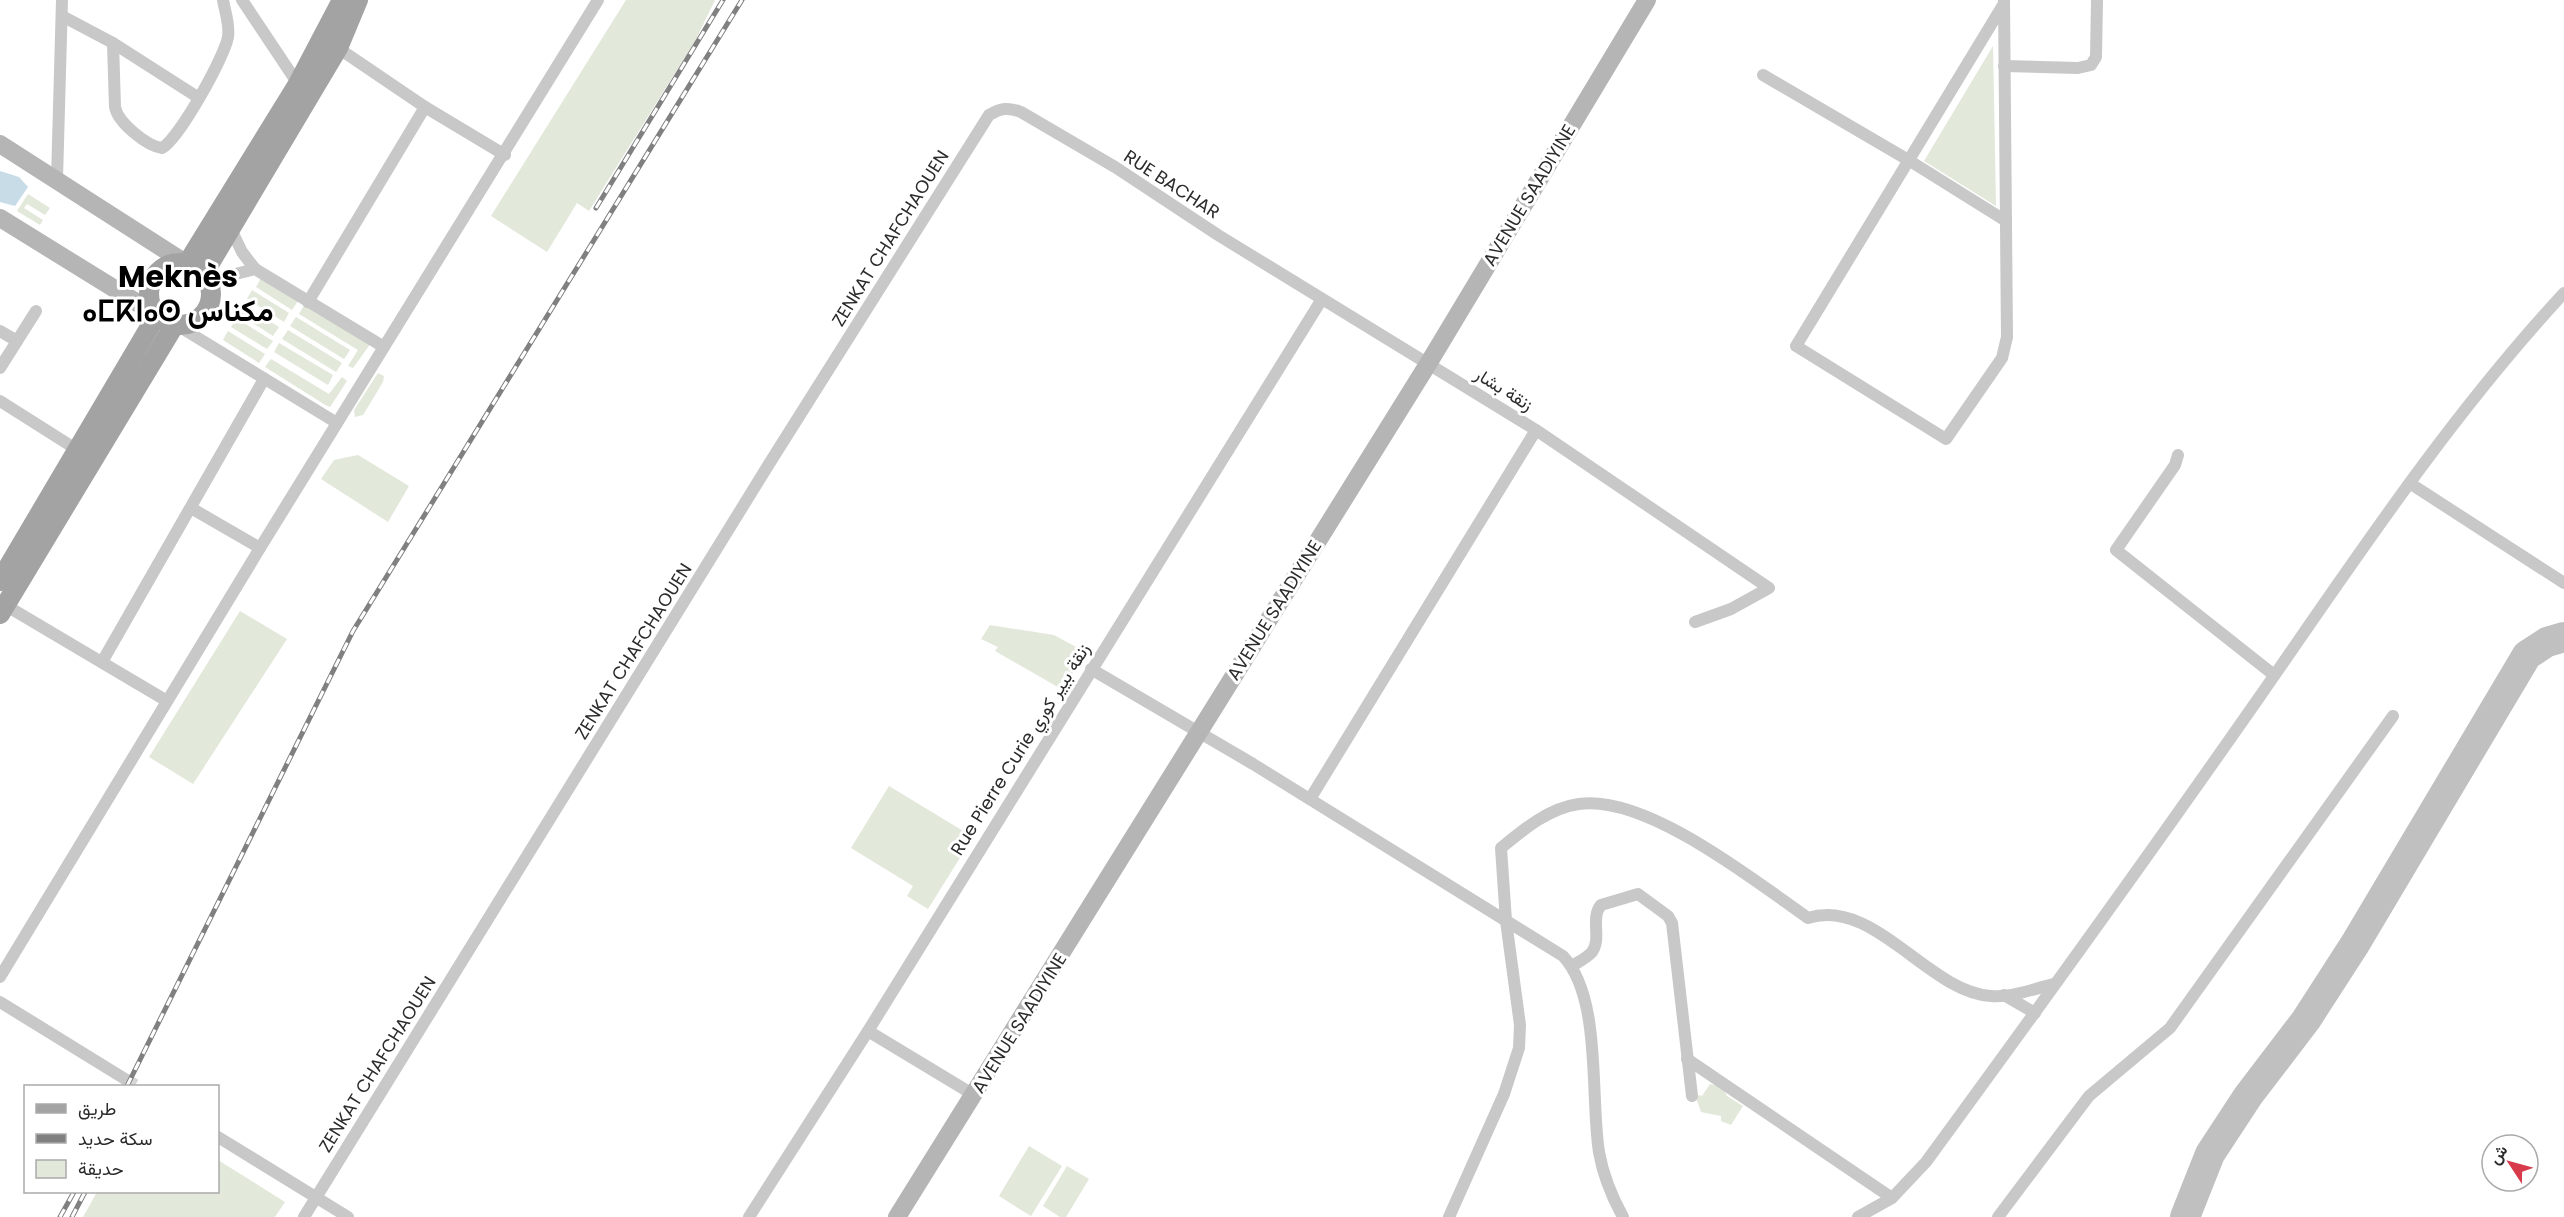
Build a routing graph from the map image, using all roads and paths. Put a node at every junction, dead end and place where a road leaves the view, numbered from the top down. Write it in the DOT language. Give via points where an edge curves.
graph roads {
  1 [pos="63,0"];
  2 [pos="223,0"];
  3 [pos="242,0"];
  4 [pos="342,0"];
  5 [pos="358,0"];
  6 [pos="598,0"];
  7 [pos="1647,0"];
  8 [pos="2097,0"];
  9 [pos="2004,2"];
  10 [pos="62,16"];
  11 [pos="113,42"];
  12 [pos="338,48"];
  13 [pos="2004,66"];
  14 [pos="1763,75"];
  15 [pos="298,84"];
  16 [pos="199,98"];
  17 [pos="425,107"];
  18 [pos="999,109"];
  19 [pos="0,144"];
  20 [pos="505,155"];
  21 [pos="1910,161"];
  22 [pos="57,178"];
  23 [pos="0,218"];
  24 [pos="2006,221"];
  25 [pos="230,226"];
  26 [pos="255,268"];
  27 [pos="200,273"];
  28 [pos="2564,293"];
  29 [pos="1322,299"];
  30 [pos="308,302"];
  31 [pos="36,310"];
  32 [pos="166,320"];
  33 [pos="0,331"];
  34 [pos="17,341"];
  35 [pos="384,346"];
  36 [pos="1428,364"];
  37 [pos="0,368"];
  38 [pos="264,379"];
  39 [pos="0,401"];
  40 [pos="337,423"];
  41 [pos="1536,430"];
  42 [pos="79,451"];
  43 [pos="2178,455"];
  44 [pos="2411,484"];
  45 [pos="191,508"];
  46 [pos="260,548"];
  47 [pos="0,581"];
  48 [pos="2564,583"];
  49 [pos="2,610"];
  50 [pos="1695,622"];
  51 [pos="102,662"];
  52 [pos="1091,669"];
  53 [pos="2274,675"];
  54 [pos="167,701"];
  55 [pos="2393,716"];
  56 [pos="1199,732"];
  57 [pos="1310,799"];
  58 [pos="1506,921"];
  59 [pos="1572,966"];
  60 [pos="0,977"];
  61 [pos="2055,984"];
  62 [pos="2004,995"];
  63 [pos="0,1002"];
  64 [pos="2035,1013"];
  65 [pos="868,1031"];
  66 [pos="1687,1059"];
  67 [pos="125,1079"];
  68 [pos="974,1095"];
  69 [pos="1692,1096"];
  70 [pos="219,1138"];
  71 [pos="315,1198"];
  72 [pos="1892,1198"];
  73 [pos="304,1217"];
  74 [pos="348,1217"];
  75 [pos="748,1217"];
  76 [pos="897,1217"];
  77 [pos="1449,1217"];
  78 [pos="1623,1217"];
  79 [pos="1858,1217"];
  80 [pos="1998,1217"];
  1 -- 10 [label="street"];
  2 -- 16 [label="street" via="227,42"];
  3 -- 15 [label="street"];
  4 -- 15 [label="main road"];
  5 -- 12 [label="main road"];
  6 -- 20 [label="street"];
  7 -- 36 [label="main road, AVENUE SAADIYINE"];
  8 -- 13 [label="street" via="2096,57 2091,65"];
  9 -- 13 [label="street"];
  9 -- 21 [label="street"];
  10 -- 11 [label="street"];
  10 -- 22 [label="street"];
  11 -- 16 [label="street"];
  11 -- 16 [label="street" via="117,117 156,147 170,142"];
  12 -- 17 [label="street"];
  12 -- 25 [label="main road"];
  13 -- 24 [label="street"];
  14 -- 21 [label="street"];
  15 -- 27 [label="main road"];
  17 -- 20 [label="street"];
  17 -- 30 [label="street"];
  18 -- 29 [label="street, RUE BACHAR" via="1010,108 1115,167"];
  18 -- 71 [label="street, ZENKAT CHAFCHAOUEN" via="989,115 769,464"];
  19 -- 22 [label="main road"];
  20 -- 35 [label="street"];
  21 -- 24 [label="street"];
  21 -- 24 [label="street" via="1796,346 1946,439 2002,358 2007,338"];
  22 -- 27 [label="main road"];
  23 -- 32 [label="main road"];
  25 -- 26 [label="street"];
  25 -- 27 [label="main road"];
  26 -- 27 [label="street"];
  26 -- 30 [label="street"];
  27 -- 32 [label="main road" via="211,299 202,316 184,325"];
  27 -- 32 [label="main road" via="168,266 154,279 150,297"];
  28 -- 44 [label="street" via="2517,344"];
  29 -- 36 [label="street, زنقة بشار"];
  29 -- 52 [label="street, Rue Pierre Curie زنقة بيير كوري"];
  30 -- 35 [label="street"];
  31 -- 34 [label="street"];
  32 -- 38 [label="street"];
  32 -- 42 [label="main road"];
  32 -- 49 [label="main road"];
  33 -- 34 [label="street"];
  34 -- 37 [label="street"];
  35 -- 40 [label="street"];
  36 -- 41 [label="street, زنقة بشار"];
  36 -- 56 [label="main road, AVENUE SAADIYINE"];
  38 -- 40 [label="street"];
  38 -- 45 [label="street"];
  39 -- 42 [label="street"];
  40 -- 46 [label="street"];
  41 -- 50 [label="street, زنقة بشار" via="1769,588 1731,609"];
  41 -- 57 [label="street"];
  42 -- 47 [label="main road"];
  43 -- 53 [label="street" via="2116,550"];
  44 -- 48 [label="street"];
  44 -- 53 [label="street"];
  45 -- 46 [label="street"];
  45 -- 51 [label="street"];
  46 -- 54 [label="street"];
  49 -- 51 [label="street"];
  51 -- 54 [label="street"];
  52 -- 56 [label="street"];
  52 -- 65 [label="street, Rue Pierre Curie زنقة بيير كوري"];
  53 -- 61 [label="street"];
  54 -- 60 [label="street"];
  55 -- 80 [label="street" via="2170,1028 2089,1096"];
  56 -- 57 [label="street"];
  56 -- 68 [label="main road, AVENUE SAADIYINE"];
  57 -- 58 [label="street"];
  58 -- 59 [label="street" via="1563,956"];
  58 -- 62 [label="street" via="1501,848 1555,811 1585,803 1619,807 1647,817 1713,853 1809,918 1819,915 1857,921 1962,987 1991,996"];
  58 -- 77 [label="street" via="1520,1025 1519,1048 1504,1094"];
  59 -- 66 [label="street" via="1592,951 1601,905 1638,894 1668,916 1672,923"];
  59 -- 78 [label="street" via="1582,987 1588,1017 1601,1162"];
  61 -- 62 [label="street"];
  61 -- 64 [label="street"];
  62 -- 64 [label="street"];
  63 -- 67 [label="street"];
  64 -- 72 [label="street" via="1926,1162"];
  65 -- 68 [label="street"];
  65 -- 75 [label="street, Rue Pierre Curie زنقة بيير كوري"];
  66 -- 69 [label="street"];
  66 -- 72 [label="street"];
  68 -- 76 [label="main road, AVENUE SAADIYINE"];
  70 -- 71 [label="street"];
  71 -- 73 [label="street, ZENKAT CHAFCHAOUEN"];
  71 -- 74 [label="street"];
  72 -- 79 [label="street"];
}
